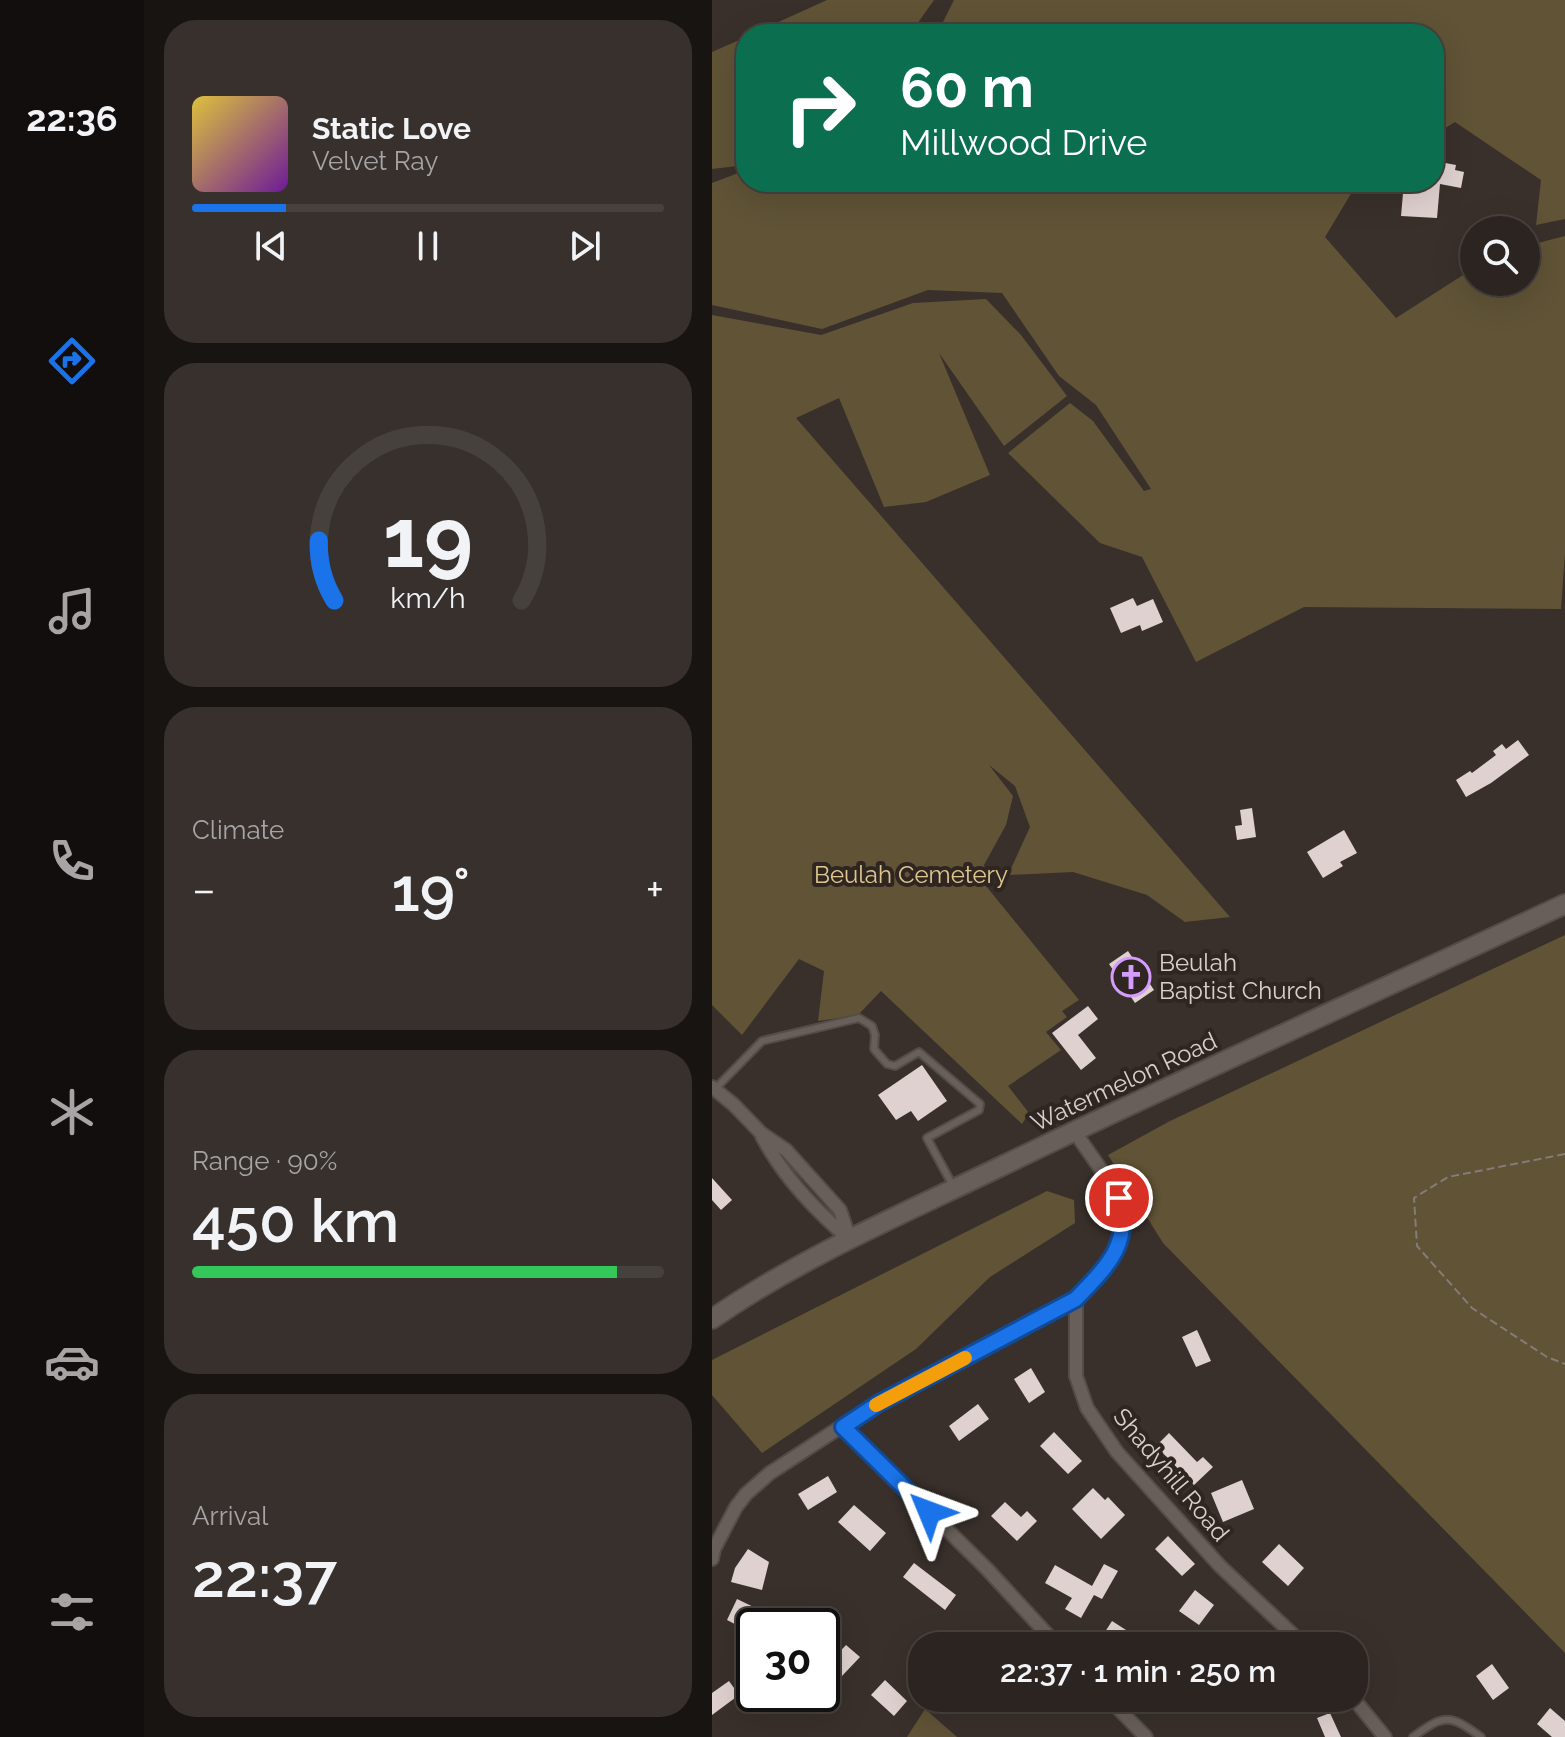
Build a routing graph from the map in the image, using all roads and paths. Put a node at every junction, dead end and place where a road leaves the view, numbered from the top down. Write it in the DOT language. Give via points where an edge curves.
graph roads {
  1 [pos="1565,904"];
  2 [pos="713,1089"];
  3 [pos="1074,1131"];
  4 [pos="1565,1154"];
  5 [pos="955,1189"];
  6 [pos="850,1240"];
  7 [pos="1076,1299"];
  8 [pos="712,1319"];
  9 [pos="1565,1364"];
  10 [pos="843,1427"];
  11 [pos="712,1559"];
  12 [pos="1045,1632"];
  13 [pos="1290,1632"];
  14 [pos="1122,1712"];
  15 [pos="1364,1712"];
  16 [pos="1146,1737"];
  17 [pos="1385,1737"];
  18 [pos="1413,1737"];
  19 [pos="1481,1737"];
  1 -- 3 [label="main road, Watermelon Road"];
  2 -- 5 [label="lane" via="762,1041 859,1018 872,1026 874,1049 887,1064 895,1066 919,1052 980,1104 979,1110 927,1138"];
  2 -- 6 [label="street" via="761,1133 775,1161"];
  3 -- 5 [label="main road, Watermelon Road"];
  3 -- 7 [label="street" via="1119,1198 1124,1222 1110,1260"];
  4 -- 9 [label="path" via="1448,1177 1414,1198 1417,1246 1472,1308"];
  5 -- 6 [label="main road, Watermelon Road"];
  6 -- 8 [label="main road, Watermelon Road" via="756,1288"];
  7 -- 10 [label="street"];
  7 -- 13 [label="street, Shadyhill Road" via="1076,1376 1087,1408 1117,1452 1220,1566"];
  10 -- 11 [label="street" via="746,1494 727,1520"];
  10 -- 12 [label="street"];
  14 -- 16 [label="street"];
  15 -- 17 [label="street"];
  18 -- 19 [label="lane" via="1429,1725 1454,1719"];
}
